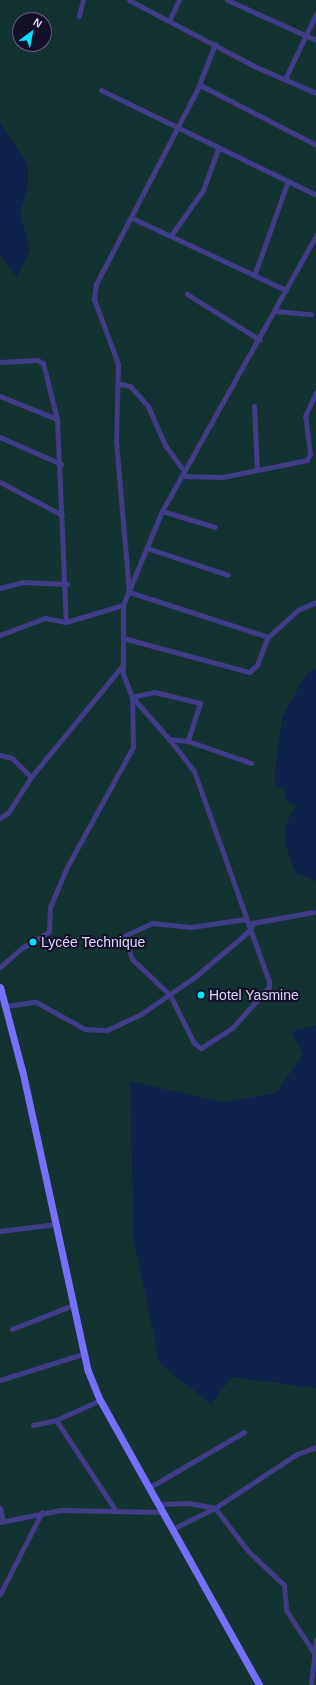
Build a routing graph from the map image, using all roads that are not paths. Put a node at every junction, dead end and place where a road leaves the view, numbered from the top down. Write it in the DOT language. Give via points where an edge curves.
graph roads {
  1 [pos="83,0"];
  2 [pos="129,0"];
  3 [pos="179,0"];
  4 [pos="227,0"];
  5 [pos="316,14"];
  6 [pos="79,16"];
  7 [pos="170,19"];
  8 [pos="306,35"];
  9 [pos="316,40"];
  10 [pos="215,44"];
  11 [pos="285,79"];
  12 [pos="200,85"];
  13 [pos="101,90"];
  14 [pos="316,93"];
  15 [pos="175,128"];
  16 [pos="316,145"];
  17 [pos="218,149"];
  18 [pos="288,181"];
  19 [pos="316,195"];
  20 [pos="132,218"];
  21 [pos="172,234"];
  22 [pos="316,235"];
  23 [pos="256,273"];
  24 [pos="286,290"];
  25 [pos="188,294"];
  26 [pos="276,311"];
  27 [pos="311,314"];
  28 [pos="260,340"];
  29 [pos="0,362"];
  30 [pos="120,384"];
  31 [pos="316,392"];
  32 [pos="0,396"];
  33 [pos="254,406"];
  34 [pos="57,419"];
  35 [pos="0,438"];
  36 [pos="61,464"];
  37 [pos="257,470"];
  38 [pos="184,471"];
  39 [pos="181,476"];
  40 [pos="0,482"];
  41 [pos="162,511"];
  42 [pos="62,515"];
  43 [pos="215,527"];
  44 [pos="147,548"];
  45 [pos="228,575"];
  46 [pos="67,584"];
  47 [pos="0,588"];
  48 [pos="129,592"];
  49 [pos="316,602"];
  50 [pos="123,605"];
  51 [pos="66,622"];
  52 [pos="0,635"];
  53 [pos="268,637"];
  54 [pos="123,638"];
  55 [pos="123,665"];
  56 [pos="132,697"];
  57 [pos="169,739"];
  58 [pos="188,741"];
  59 [pos="0,755"];
  60 [pos="251,764"];
  61 [pos="31,777"];
  62 [pos="0,818"];
  63 [pos="313,912"];
  64 [pos="245,919"];
  65 [pos="250,930"];
  66 [pos="0,967"];
  67 [pos="0,988"];
  68 [pos="170,995"];
  69 [pos="4,1010"];
  70 [pos="57,1224"];
  71 [pos="0,1231"];
  72 [pos="73,1305"];
  73 [pos="12,1329"];
  74 [pos="83,1354"];
  75 [pos="0,1380"];
  76 [pos="100,1400"];
  77 [pos="56,1420"];
  78 [pos="33,1425"];
  79 [pos="244,1432"];
  80 [pos="316,1447"];
  81 [pos="150,1487"];
  82 [pos="158,1504"];
  83 [pos="0,1508"];
  84 [pos="215,1508"];
  85 [pos="116,1511"];
  86 [pos="42,1512"];
  87 [pos="163,1512"];
  88 [pos="2,1521"];
  89 [pos="172,1529"];
  90 [pos="0,1594"];
  91 [pos="316,1638"];
  92 [pos="314,1653"];
  93 [pos="259,1685"];
  94 [pos="311,1685"];
  1 -- 6 [label="street"];
  2 -- 7 [label="street"];
  3 -- 7 [label="street"];
  4 -- 8 [label="street"];
  5 -- 8 [label="street"];
  7 -- 10 [label="street"];
  8 -- 9 [label="street"];
  8 -- 11 [label="street"];
  10 -- 11 [label="street"];
  10 -- 12 [label="street"];
  11 -- 14 [label="street"];
  12 -- 15 [label="street"];
  12 -- 16 [label="street"];
  13 -- 15 [label="street"];
  15 -- 17 [label="street"];
  15 -- 20 [label="street"];
  17 -- 18 [label="street"];
  17 -- 21 [label="street" via="203,190"];
  18 -- 19 [label="street"];
  18 -- 23 [label="street" via="269,225"];
  20 -- 21 [label="street"];
  20 -- 30 [label="street" via="108,258 94,292 100,321 116,354"];
  21 -- 23 [label="street"];
  22 -- 24 [label="street"];
  23 -- 24 [label="street"];
  24 -- 26 [label="street"];
  25 -- 28 [label="street"];
  26 -- 27 [label="street"];
  26 -- 28 [label="street"];
  28 -- 38 [label="street"];
  29 -- 34 [label="street" via="38,360 43,363"];
  30 -- 38 [label="street" via="130,386 148,406 165,445"];
  30 -- 48 [label="street" via="115,400 116,441"];
  31 -- 37 [label="street" via="305,416 309,457"];
  32 -- 34 [label="street"];
  33 -- 37 [label="street"];
  34 -- 36 [label="street"];
  35 -- 36 [label="street"];
  36 -- 42 [label="street"];
  37 -- 39 [label="street" via="222,477"];
  38 -- 39 [label="street"];
  39 -- 41 [label="street"];
  40 -- 42 [label="street"];
  41 -- 43 [label="street"];
  41 -- 44 [label="street"];
  42 -- 46 [label="street"];
  44 -- 45 [label="street"];
  44 -- 48 [label="street"];
  46 -- 47 [label="street" via="22,582"];
  46 -- 51 [label="street"];
  48 -- 50 [label="street"];
  48 -- 53 [label="street"];
  49 -- 53 [label="street" via="298,610"];
  50 -- 51 [label="street"];
  50 -- 54 [label="street"];
  51 -- 52 [label="street" via="45,618"];
  53 -- 54 [label="street" via="257,665 249,672"];
  54 -- 55 [label="street"];
  55 -- 56 [label="street"];
  55 -- 61 [label="street"];
  56 -- 57 [label="street"];
  56 -- 58 [label="street" via="154,692 200,703"];
  56 -- 66 [label="street" via="133,747 65,873 50,907 49,932 22,948"];
  57 -- 58 [label="street"];
  57 -- 64 [label="street" via="194,771"];
  58 -- 60 [label="street"];
  59 -- 61 [label="street" via="12,758"];
  61 -- 62 [label="street" via="8,813"];
  63 -- 65 [label="street" via="258,921"];
  64 -- 65 [label="street"];
  64 -- 68 [label="street" via="191,927 152,923 126,933 124,936 132,960"];
  65 -- 68 [label="street"];
  65 -- 68 [label="street" via="269,987 232,1028 201,1048 194,1042"];
  67 -- 69 [label="street"];
  68 -- 69 [label="street" via="130,1021 100,1031 85,1028 36,1002"];
  69 -- 70 [label="street"];
  70 -- 71 [label="street"];
  70 -- 72 [label="street"];
  72 -- 73 [label="street"];
  72 -- 74 [label="street"];
  74 -- 75 [label="street"];
  74 -- 76 [label="street"];
  76 -- 77 [label="street"];
  76 -- 81 [label="street"];
  77 -- 78 [label="street"];
  77 -- 85 [label="street"];
  79 -- 81 [label="street"];
  80 -- 84 [label="street" via="286,1461"];
  81 -- 82 [label="street"];
  82 -- 84 [label="street" via="188,1503"];
  82 -- 87 [label="street"];
  83 -- 88 [label="street"];
  84 -- 89 [label="street"];
  84 -- 92 [label="street" via="248,1551 284,1585 286,1610"];
  85 -- 86 [label="street"];
  85 -- 87 [label="street"];
  86 -- 88 [label="street"];
  86 -- 90 [label="street"];
  87 -- 89 [label="street"];
  89 -- 93 [label="street"];
  91 -- 92 [label="street"];
  92 -- 94 [label="street"];
}
